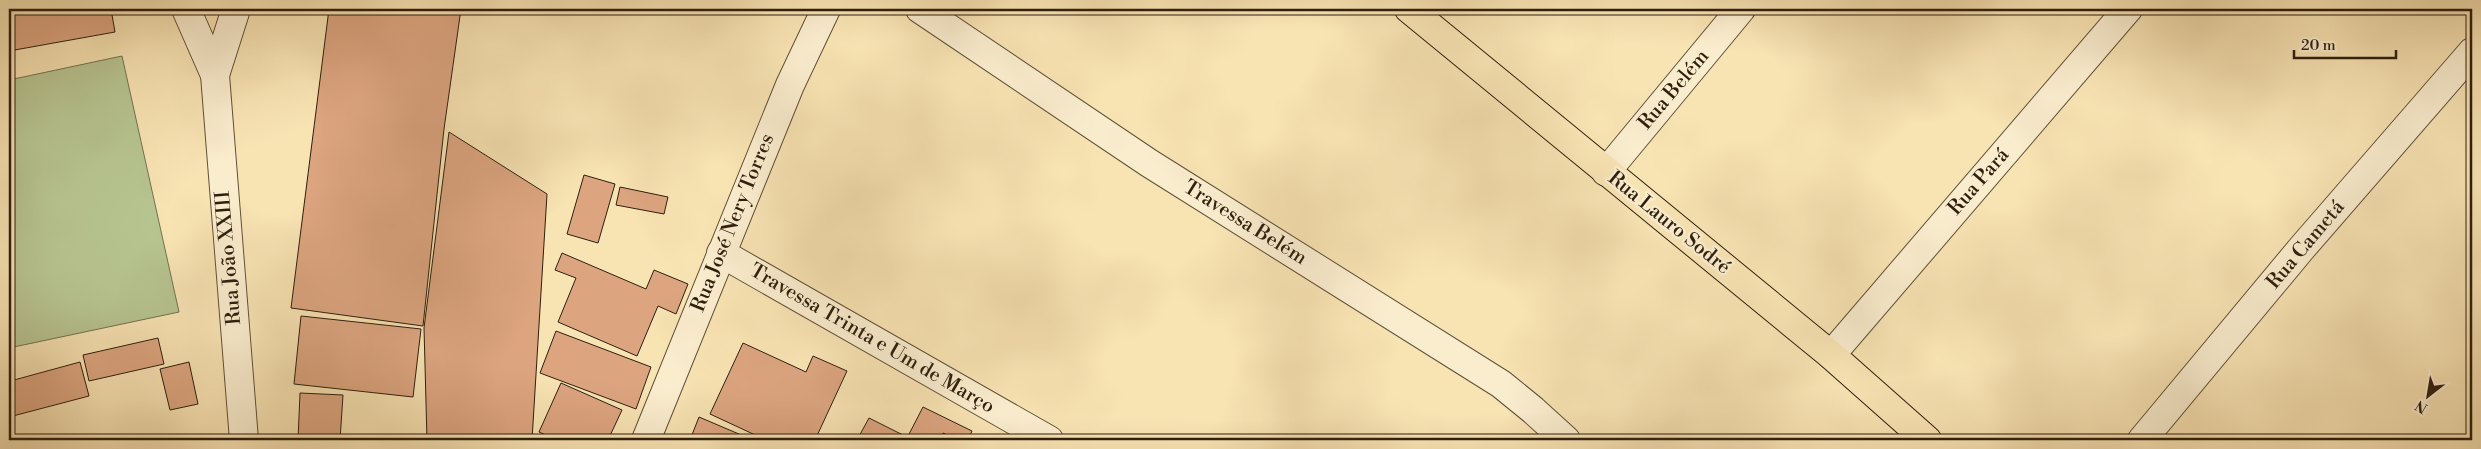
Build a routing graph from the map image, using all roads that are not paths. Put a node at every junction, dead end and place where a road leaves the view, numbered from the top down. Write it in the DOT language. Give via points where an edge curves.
graph roads {
  1 [pos="186,9"];
  2 [pos="236,9"];
  3 [pos="826,9"];
  4 [pos="920,9"];
  5 [pos="1409,9"];
  6 [pos="1741,9"];
  7 [pos="2128,9"];
  8 [pos="2472,52"];
  9 [pos="215,75"];
  10 [pos="1606,172"];
  11 [pos="721,252"];
  12 [pos="1831,355"];
  13 [pos="244,440"];
  14 [pos="646,440"];
  15 [pos="1049,440"];
  16 [pos="1566,440"];
  17 [pos="1927,440"];
  18 [pos="2142,440"];
  1 -- 9 [label="street, Rua João XXIII"];
  2 -- 9 [label="street, Rua João XXIII"];
  3 -- 11 [label="street, Rua José Nery Torres" via="790,85"];
  4 -- 16 [label="street, Travessa Belém" via="1149,163 1501,384"];
  5 -- 10 [label="main road, Rua Lauro Sodré"];
  6 -- 10 [label="street, Rua Belém"];
  7 -- 12 [label="street, Rua Pará"];
  8 -- 18 [label="street, Rua Cametá"];
  9 -- 13 [label="street, Rua João XXIII"];
  10 -- 12 [label="main road, Rua Lauro Sodré"];
  11 -- 14 [label="street, Rua José Nery Torres"];
  11 -- 15 [label="street, Travessa Trinta e Um de Março"];
  12 -- 17 [label="main road, Rua Lauro Sodré"];
}
